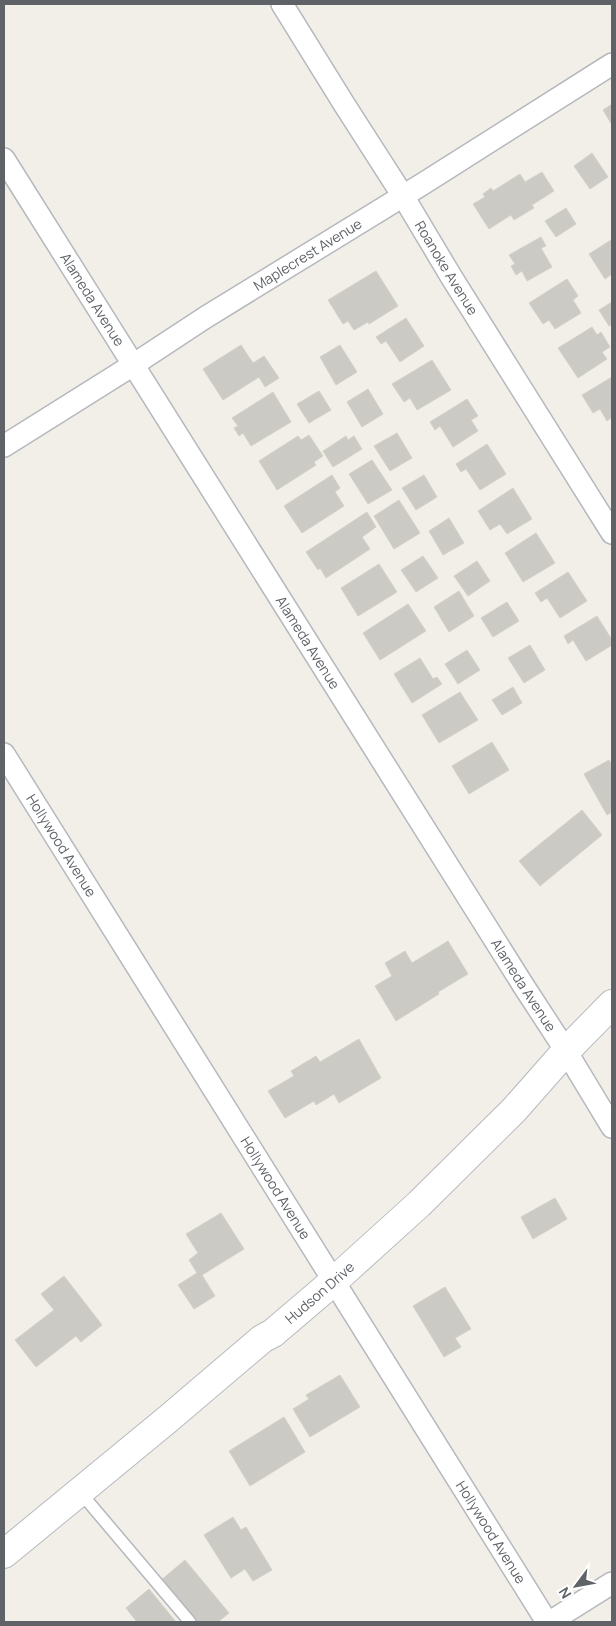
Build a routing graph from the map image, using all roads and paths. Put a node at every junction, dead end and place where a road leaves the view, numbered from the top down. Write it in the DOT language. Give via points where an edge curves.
graph roads {
  1 [pos="282,4"];
  2 [pos="612,64"];
  3 [pos="4,158"];
  4 [pos="403,196"];
  5 [pos="133,365"];
  6 [pos="4,446"];
  7 [pos="612,533"];
  8 [pos="4,754"];
  9 [pos="612,1004"];
  10 [pos="566,1051"];
  11 [pos="612,1127"];
  12 [pos="334,1281"];
  13 [pos="80,1492"];
  14 [pos="4,1554"];
  15 [pos="612,1583"];
  16 [pos="190,1622"];
  17 [pos="548,1622"];
  1 -- 4 [label="street, Roanoke Avenue"];
  2 -- 4 [label="street, Maplecrest Avenue"];
  3 -- 5 [label="street, Alameda Avenue"];
  4 -- 5 [label="street, Maplecrest Avenue"];
  4 -- 7 [label="street, Roanoke Avenue"];
  5 -- 6 [label="street, Maplecrest Avenue"];
  5 -- 10 [label="street, Alameda Avenue"];
  8 -- 12 [label="street, Hollywood Avenue"];
  9 -- 10 [label="street, Hudson Drive"];
  10 -- 11 [label="street, Alameda Avenue"];
  10 -- 12 [label="street, Hudson Drive" via="514,1110 419,1204"];
  12 -- 13 [label="street, Hudson Drive"];
  12 -- 17 [label="street, Hollywood Avenue"];
  13 -- 14 [label="street, Hudson Drive"];
  13 -- 16 [label="lane"];
  15 -- 17 [label="street"];
}
